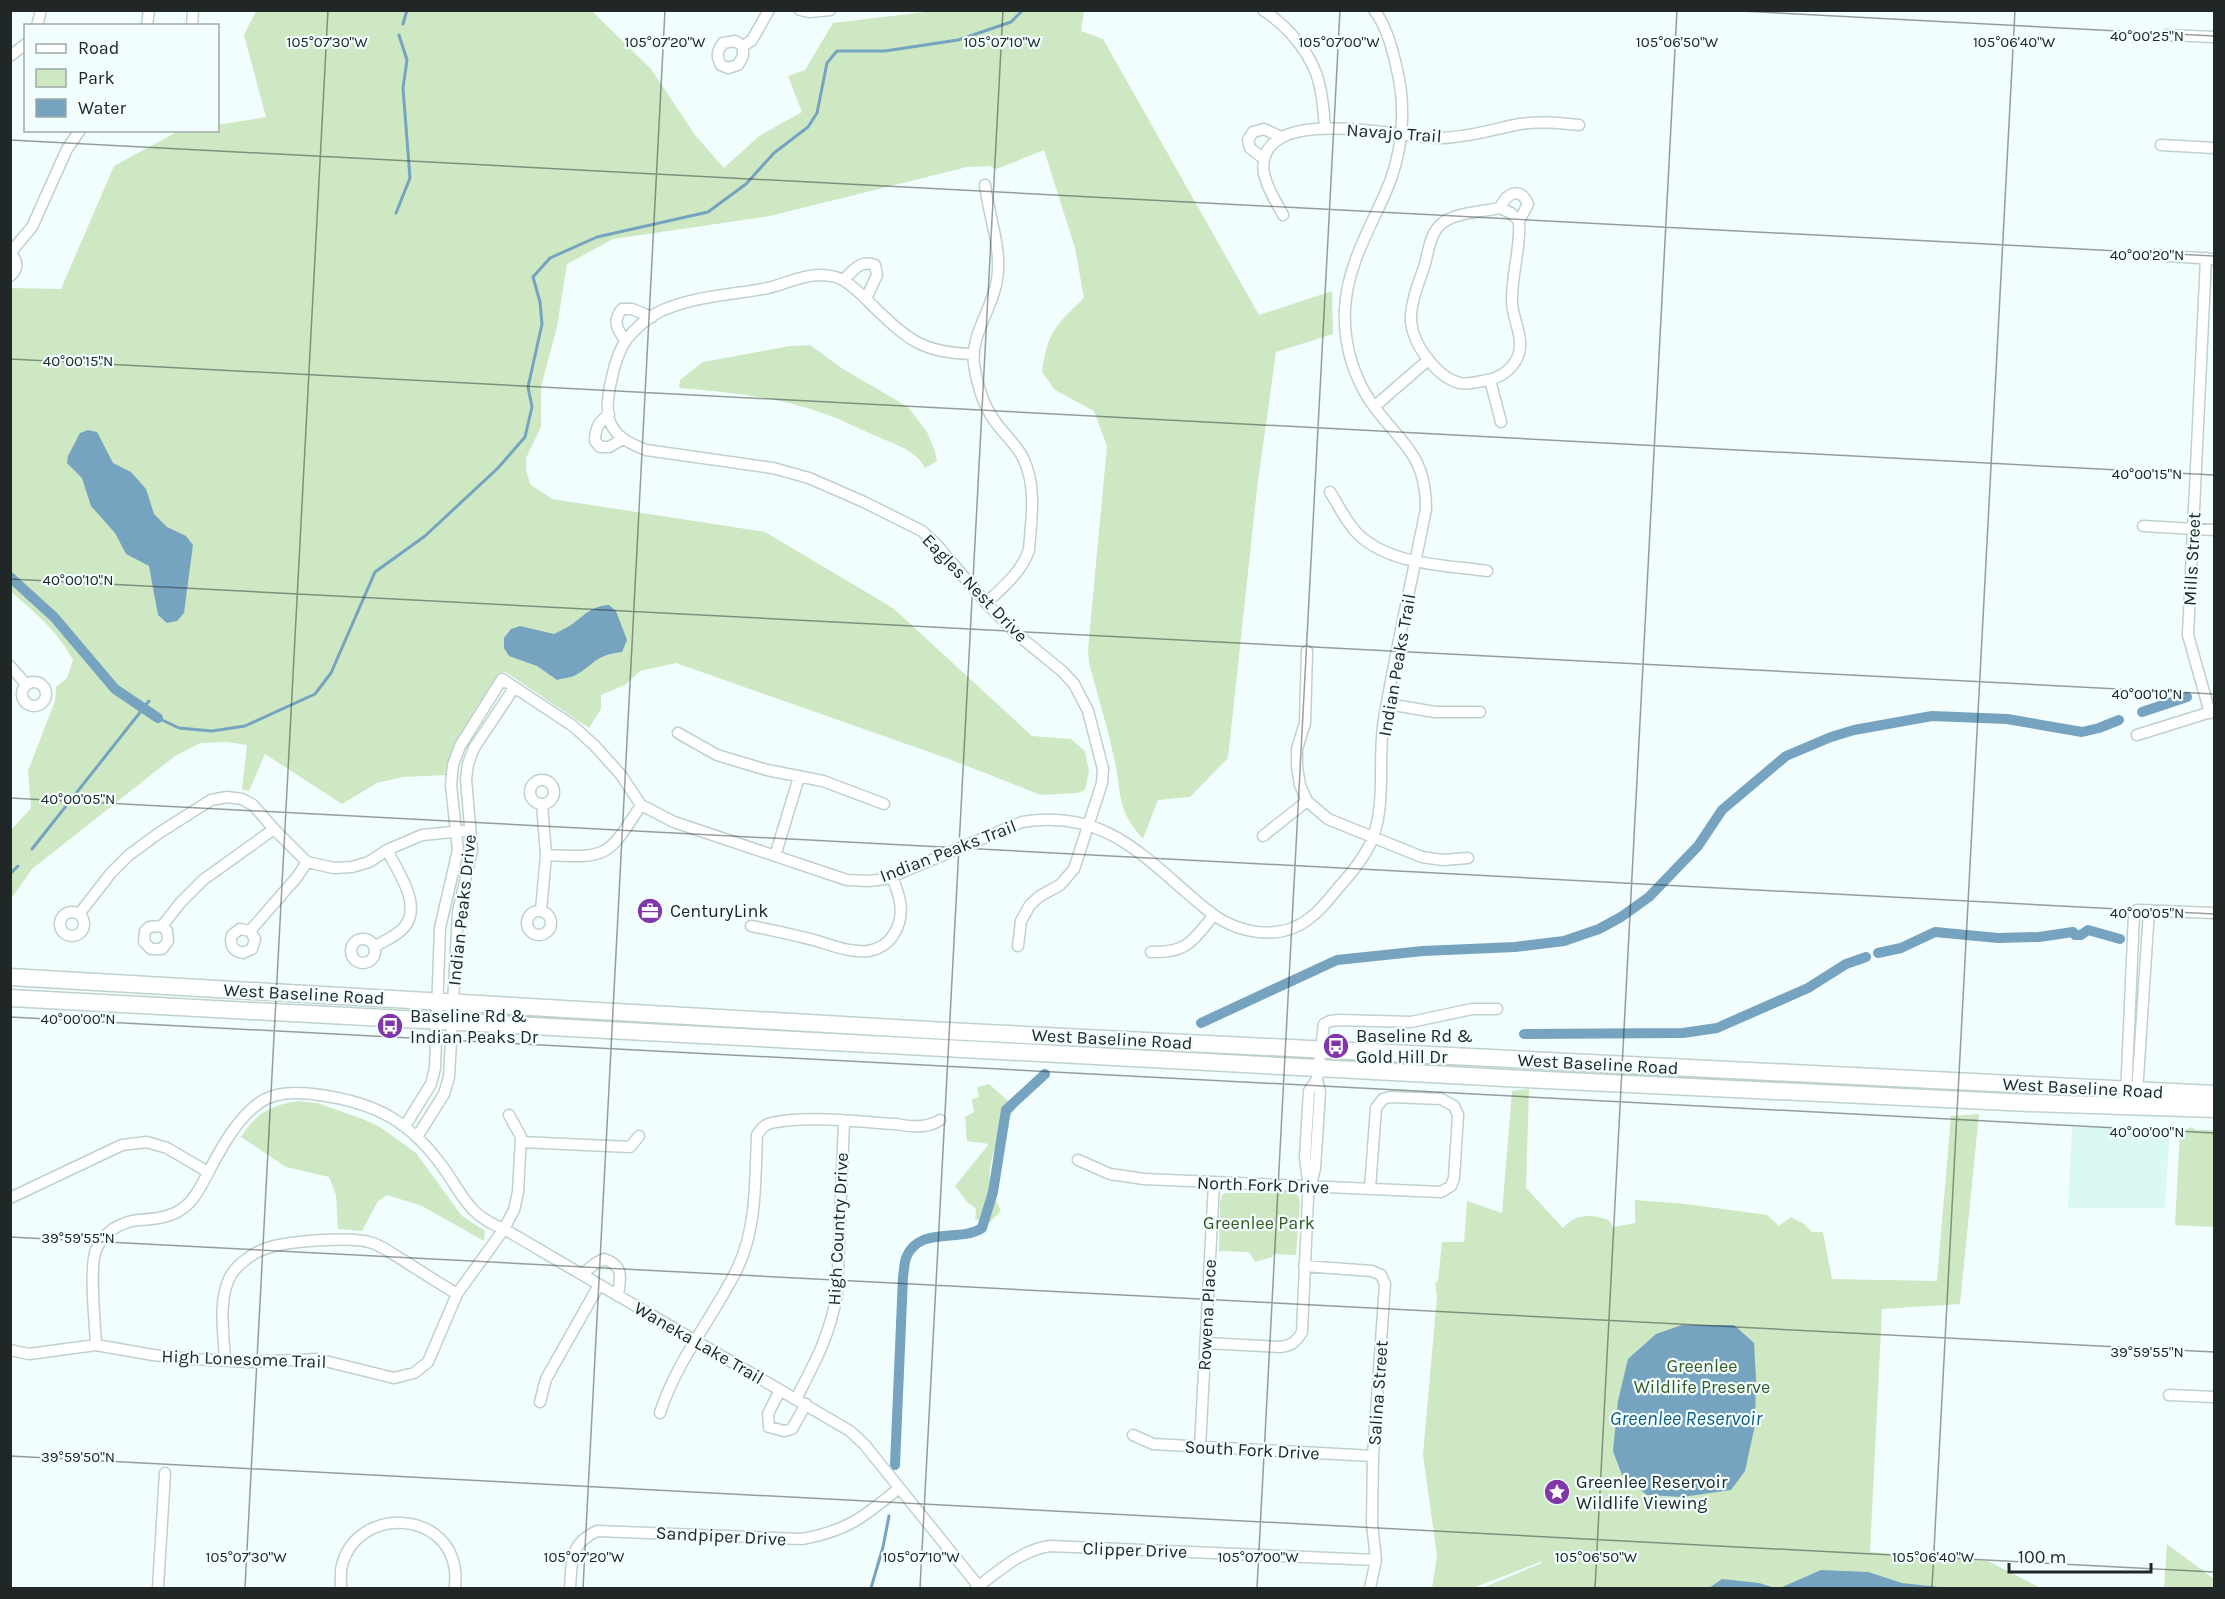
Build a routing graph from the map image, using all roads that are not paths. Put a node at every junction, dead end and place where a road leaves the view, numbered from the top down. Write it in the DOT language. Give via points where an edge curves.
graph roads {
  1 [pos="769,10"];
  2 [pos="800,10"];
  3 [pos="830,10"];
  4 [pos="1263,10"];
  5 [pos="1380,12"];
  6 [pos="2167,35"];
  7 [pos="2214,37"];
  8 [pos="24,46"];
  9 [pos="743,46"];
  10 [pos="10,56"];
  11 [pos="1579,125"];
  12 [pos="1325,128"];
  13 [pos="80,132"];
  14 [pos="1401,135"];
  15 [pos="1281,137"];
  16 [pos="2161,145"];
  17 [pos="2214,148"];
  18 [pos="1264,159"];
  19 [pos="985,185"];
  20 [pos="1500,208"];
  21 [pos="1283,215"];
  22 [pos="1519,221"];
  23 [pos="10,253"];
  24 [pos="2153,255"];
  25 [pos="2210,258"];
  26 [pos="10,276"];
  27 [pos="843,280"];
  28 [pos="866,299"];
  29 [pos="652,317"];
  30 [pos="626,341"];
  31 [pos="974,354"];
  32 [pos="1428,360"];
  33 [pos="1491,380"];
  34 [pos="1374,407"];
  35 [pos="609,414"];
  36 [pos="1501,422"];
  37 [pos="623,439"];
  38 [pos="1330,492"];
  39 [pos="2143,526"];
  40 [pos="2193,529"];
  41 [pos="2214,530"];
  42 [pos="1416,560"];
  43 [pos="1487,571"];
  44 [pos="986,603"];
  45 [pos="1307,651"];
  46 [pos="10,666"];
  47 [pos="502,679"];
  48 [pos="26,684"];
  49 [pos="514,688"];
  50 [pos="1388,705"];
  51 [pos="1480,712"];
  52 [pos="2212,712"];
  53 [pos="678,733"];
  54 [pos="2137,735"];
  55 [pos="799,777"];
  56 [pos="1307,801"];
  57 [pos="542,804"];
  58 [pos="884,804"];
  59 [pos="641,805"];
  60 [pos="1088,825"];
  61 [pos="274,829"];
  62 [pos="457,831"];
  63 [pos="472,831"];
  64 [pos="1263,836"];
  65 [pos="1373,838"];
  66 [pos="387,850"];
  67 [pos="546,855"];
  68 [pos="775,856"];
  69 [pos="1468,858"];
  70 [pos="307,862"];
  71 [pos="892,876"];
  72 [pos="541,910"];
  73 [pos="2214,913"];
  74 [pos="79,914"];
  75 [pos="1214,915"];
  76 [pos="162,926"];
  77 [pos="751,926"];
  78 [pos="250,931"];
  79 [pos="1018,946"];
  80 [pos="374,947"];
  81 [pos="1151,952"];
  82 [pos="10,977"];
  83 [pos="10,998"];
  84 [pos="445,1002"];
  85 [pos="1497,1009"];
  86 [pos="444,1021"];
  87 [pos="1320,1049"];
  88 [pos="1318,1073"];
  89 [pos="1771,1073"];
  90 [pos="1770,1090"];
  91 [pos="2214,1094"];
  92 [pos="2131,1096"];
  93 [pos="2214,1109"];
  94 [pos="509,1115"];
  95 [pos="940,1120"];
  96 [pos="844,1122"];
  97 [pos="405,1126"];
  98 [pos="639,1136"];
  99 [pos="417,1137"];
  100 [pos="521,1142"];
  101 [pos="1078,1160"];
  102 [pos="208,1172"];
  103 [pos="1214,1184"];
  104 [pos="1309,1187"];
  105 [pos="1370,1188"];
  106 [pos="10,1198"];
  107 [pos="504,1229"];
  108 [pos="1304,1266"];
  109 [pos="582,1274"];
  110 [pos="599,1285"];
  111 [pos="457,1294"];
  112 [pos="618,1296"];
  113 [pos="694,1341"];
  114 [pos="1206,1343"];
  115 [pos="96,1345"];
  116 [pos="10,1350"];
  117 [pos="225,1361"];
  118 [pos="780,1390"];
  119 [pos="2169,1395"];
  120 [pos="2214,1397"];
  121 [pos="540,1402"];
  122 [pos="801,1402"];
  123 [pos="660,1413"];
  124 [pos="1133,1435"];
  125 [pos="1200,1447"];
  126 [pos="1374,1456"];
  127 [pos="165,1473"];
  128 [pos="898,1489"];
  129 [pos="1376,1560"];
  130 [pos="158,1588"];
  131 [pos="340,1588"];
  132 [pos="455,1588"];
  133 [pos="570,1588"];
  134 [pos="978,1588"];
  135 [pos="1370,1588"];
  1 -- 9 [label="street" via="752,40"];
  2 -- 3 [label="street"];
  4 -- 12 [label="street" via="1291,33 1306,53 1320,85"];
  5 -- 14 [label="street, Indian Peaks Trail" via="1401,84"];
  6 -- 7 [label="street"];
  8 -- 10 [label="street"];
  11 -- 14 [label="street, Navajo Trail" via="1520,124 1443,138"];
  12 -- 14 [label="street, Navajo Trail"];
  12 -- 15 [label="street, Navajo Trail"];
  13 -- 23 [label="street" via="67,149 32,227"];
  14 -- 34 [label="street, Indian Peaks Trail" via="1386,192 1352,268 1345,311 1351,360"];
  15 -- 18 [label="street"];
  15 -- 18 [label="street, Navajo Trail" via="1264,129 1253,132 1248,140 1250,148"];
  16 -- 17 [label="street"];
  18 -- 21 [label="street, Navajo Trail" via="1266,180"];
  19 -- 31 [label="street" via="999,266"];
  20 -- 22 [label="street"];
  20 -- 22 [label="street" via="1503,199 1512,194 1525,198 1528,204"];
  20 -- 32 [label="street" via="1450,218 1432,238 1411,322"];
  22 -- 33 [label="street" via="1512,300 1519,354 1514,364"];
  23 -- 26 [label="street" via="17,265"];
  24 -- 25 [label="street"];
  25 -- 40 [label="street, Mills Street"];
  27 -- 28 [label="street"];
  27 -- 28 [label="street" via="860,264 875,265 877,275"];
  27 -- 29 [label="street" via="819,275 802,277 766,288 678,304"];
  28 -- 31 [label="street" via="915,342 948,353"];
  29 -- 30 [label="street"];
  29 -- 30 [label="street" via="622,309 616,322"];
  30 -- 35 [label="street" via="613,376"];
  31 -- 44 [label="street" via="976,381 984,402 1024,460 1033,498 1026,559"];
  32 -- 33 [label="street" via="1449,380 1461,384"];
  32 -- 34 [label="street"];
  33 -- 36 [label="street"];
  34 -- 42 [label="street, Indian Peaks Trail" via="1408,445 1423,476 1426,509"];
  35 -- 37 [label="street"];
  35 -- 37 [label="street" via="600,421 595,441 600,447 609,447"];
  37 -- 44 [label="street, Eagles Nest Drive" via="646,450 773,468 864,502 922,531"];
  38 -- 42 [label="street" via="1352,527 1371,545"];
  39 -- 40 [label="street"];
  40 -- 41 [label="street"];
  40 -- 52 [label="street, Mills Street" via="2188,635"];
  42 -- 43 [label="street"];
  42 -- 50 [label="street, Indian Peaks Trail"];
  44 -- 60 [label="street, Eagles Nest Drive" via="1062,670 1088,711 1103,769"];
  45 -- 56 [label="street" via="1305,723 1297,749 1297,766"];
  46 -- 48 [label="street"];
  47 -- 49 [label="street, Indian Peaks Trail"];
  47 -- 62 [label="street, Indian Peaks Drive" via="460,746 453,765 451,785"];
  49 -- 59 [label="street, Indian Peaks Trail" via="573,726 595,746"];
  49 -- 63 [label="street, Indian Peaks Drive" via="474,748 468,764"];
  50 -- 51 [label="street" via="1435,712"];
  50 -- 65 [label="street, Indian Peaks Trail" via="1384,719 1381,805"];
  52 -- 54 [label="street"];
  53 -- 55 [label="street" via="717,755"];
  55 -- 58 [label="street" via="823,781"];
  55 -- 68 [label="street"];
  56 -- 64 [label="street"];
  56 -- 65 [label="street" via="1328,819"];
  57 -- 67 [label="street"];
  59 -- 67 [label="street" via="617,842 600,854"];
  59 -- 68 [label="street, Indian Peaks Trail" via="674,822"];
  60 -- 71 [label="street, Indian Peaks Trail" via="1041,819 1022,822"];
  60 -- 75 [label="street, Indian Peaks Trail" via="1136,848"];
  60 -- 79 [label="street, Eagles Nest Drive" via="1074,869 1025,913"];
  61 -- 70 [label="street"];
  61 -- 74 [label="street" via="254,805 242,799 211,800 129,855"];
  61 -- 76 [label="street" via="203,880"];
  62 -- 63 [label="street"];
  62 -- 66 [label="street" via="422,836"];
  62 -- 84 [label="street, Indian Peaks Drive" via="458,850 440,928"];
  63 -- 84 [label="street, Indian Peaks Drive" via="470,865 458,912"];
  65 -- 69 [label="street" via="1422,857"];
  65 -- 75 [label="street, Indian Peaks Trail" via="1359,864 1310,918 1297,926 1267,933 1251,932"];
  66 -- 70 [label="street" via="352,867"];
  66 -- 80 [label="street" via="410,894 411,907 401,931"];
  67 -- 72 [label="street"];
  68 -- 71 [label="street, Indian Peaks Trail" via="847,880"];
  70 -- 78 [label="street"];
  71 -- 77 [label="street" via="901,914 897,928 882,947 854,951"];
  73 -- 92 [label="street" via="2149,910"];
  75 -- 81 [label="street" via="1182,949"];
  82 -- 84 [label="main road, West Baseline Road"];
  83 -- 86 [label="main road, West Baseline Road"];
  84 -- 86 [label="street, Indian Peaks Drive"];
  84 -- 86 [label="street, Indian Peaks Drive"];
  84 -- 87 [label="main road, West Baseline Road"];
  85 -- 87 [label="street" via="1472,1009 1411,1023 1330,1021 1324,1024"];
  86 -- 88 [label="main road, West Baseline Road"];
  86 -- 97 [label="street, Indian Peaks Drive" via="431,1084"];
  86 -- 99 [label="street, Indian Peaks Drive" via="449,1077 444,1094"];
  87 -- 88 [label="street"];
  87 -- 89 [label="main road, West Baseline Road"];
  88 -- 90 [label="main road, West Baseline Road"];
  88 -- 104 [label="street" via="1315,1168"];
  89 -- 90 [label="main road"];
  89 -- 92 [label="main road, West Baseline Road"];
  90 -- 92 [label="main road, West Baseline Road"];
  91 -- 92 [label="main road, West Baseline Road"];
  92 -- 93 [label="main road, West Baseline Road"];
  94 -- 100 [label="street"];
  95 -- 96 [label="street" via="908,1126"];
  96 -- 113 [label="street" via="804,1120 762,1127 757,1135 752,1212 739,1265"];
  96 -- 122 [label="street, High Country Drive" via="837,1294 824,1347"];
  97 -- 99 [label="street, Waneka Lake Trail"];
  97 -- 102 [label="street, Waneka Lake Trail" via="363,1103 317,1095 280,1095 260,1102 239,1121"];
  98 -- 100 [label="street" via="630,1147"];
  99 -- 107 [label="street, Waneka Lake Trail" via="468,1205 486,1222"];
  100 -- 107 [label="street, High Lonesome Trail" via="518,1192"];
  101 -- 103 [label="street, North Fork Drive" via="1121,1176"];
  102 -- 106 [label="street" via="166,1148 147,1142 122,1144"];
  102 -- 115 [label="street, Waneka Lake Trail" via="183,1210 120,1225 106,1235 96,1250"];
  103 -- 104 [label="street, North Fork Drive"];
  103 -- 114 [label="street, Rowena Place"];
  104 -- 105 [label="street, North Fork Drive"];
  104 -- 108 [label="street"];
  105 -- 105 [label="street, North Fork Drive" via="1376,1108 1383,1099 1441,1099 1454,1106 1458,1115 1451,1186 1441,1192"];
  107 -- 109 [label="street, Waneka Lake Trail"];
  107 -- 111 [label="street, High Lonesome Trail"];
  108 -- 114 [label="street" via="1302,1332 1297,1341 1280,1347"];
  108 -- 126 [label="street, Salina Street" via="1372,1271 1381,1275 1385,1284"];
  109 -- 110 [label="street, Waneka Lake Trail"];
  109 -- 112 [label="street, Waneka Lake Trail" via="604,1259 613,1262 619,1269"];
  110 -- 112 [label="street, Waneka Lake Trail"];
  110 -- 121 [label="street" via="546,1379"];
  111 -- 117 [label="street, High Lonesome Trail" via="428,1362 414,1373 394,1378 317,1359"];
  111 -- 117 [label="street" via="375,1244 360,1239 263,1249 240,1264 229,1278 224,1294"];
  112 -- 113 [label="street, Waneka Lake Trail"];
  113 -- 118 [label="street, Waneka Lake Trail"];
  113 -- 123 [label="street" via="668,1388"];
  114 -- 125 [label="street, Rowena Place"];
  115 -- 116 [label="street, High Lonesome Trail" via="29,1354"];
  115 -- 117 [label="street, High Lonesome Trail"];
  118 -- 122 [label="street, Waneka Lake Trail"];
  118 -- 122 [label="street, Waneka Lake Trail" via="768,1414 769,1427 792,1429"];
  119 -- 120 [label="street"];
  122 -- 128 [label="street, Waneka Lake Trail" via="850,1431"];
  124 -- 125 [label="street, South Fork Drive" via="1153,1444"];
  125 -- 126 [label="street, South Fork Drive"];
  126 -- 129 [label="street, Salina Street" via="1372,1523"];
  127 -- 130 [label="street"];
  128 -- 133 [label="street, Sandpiper Drive" via="850,1525 802,1539 597,1531 578,1544"];
  128 -- 134 [label="street, Waneka Lake Trail"];
  129 -- 134 [label="street, Clipper Drive" via="1050,1546 1025,1552"];
  129 -- 135 [label="street, Salina Street"];
  131 -- 132 [label="street" via="342,1566 356,1540 370,1529 404,1522 416,1524 441,1540 453,1560"];
}
